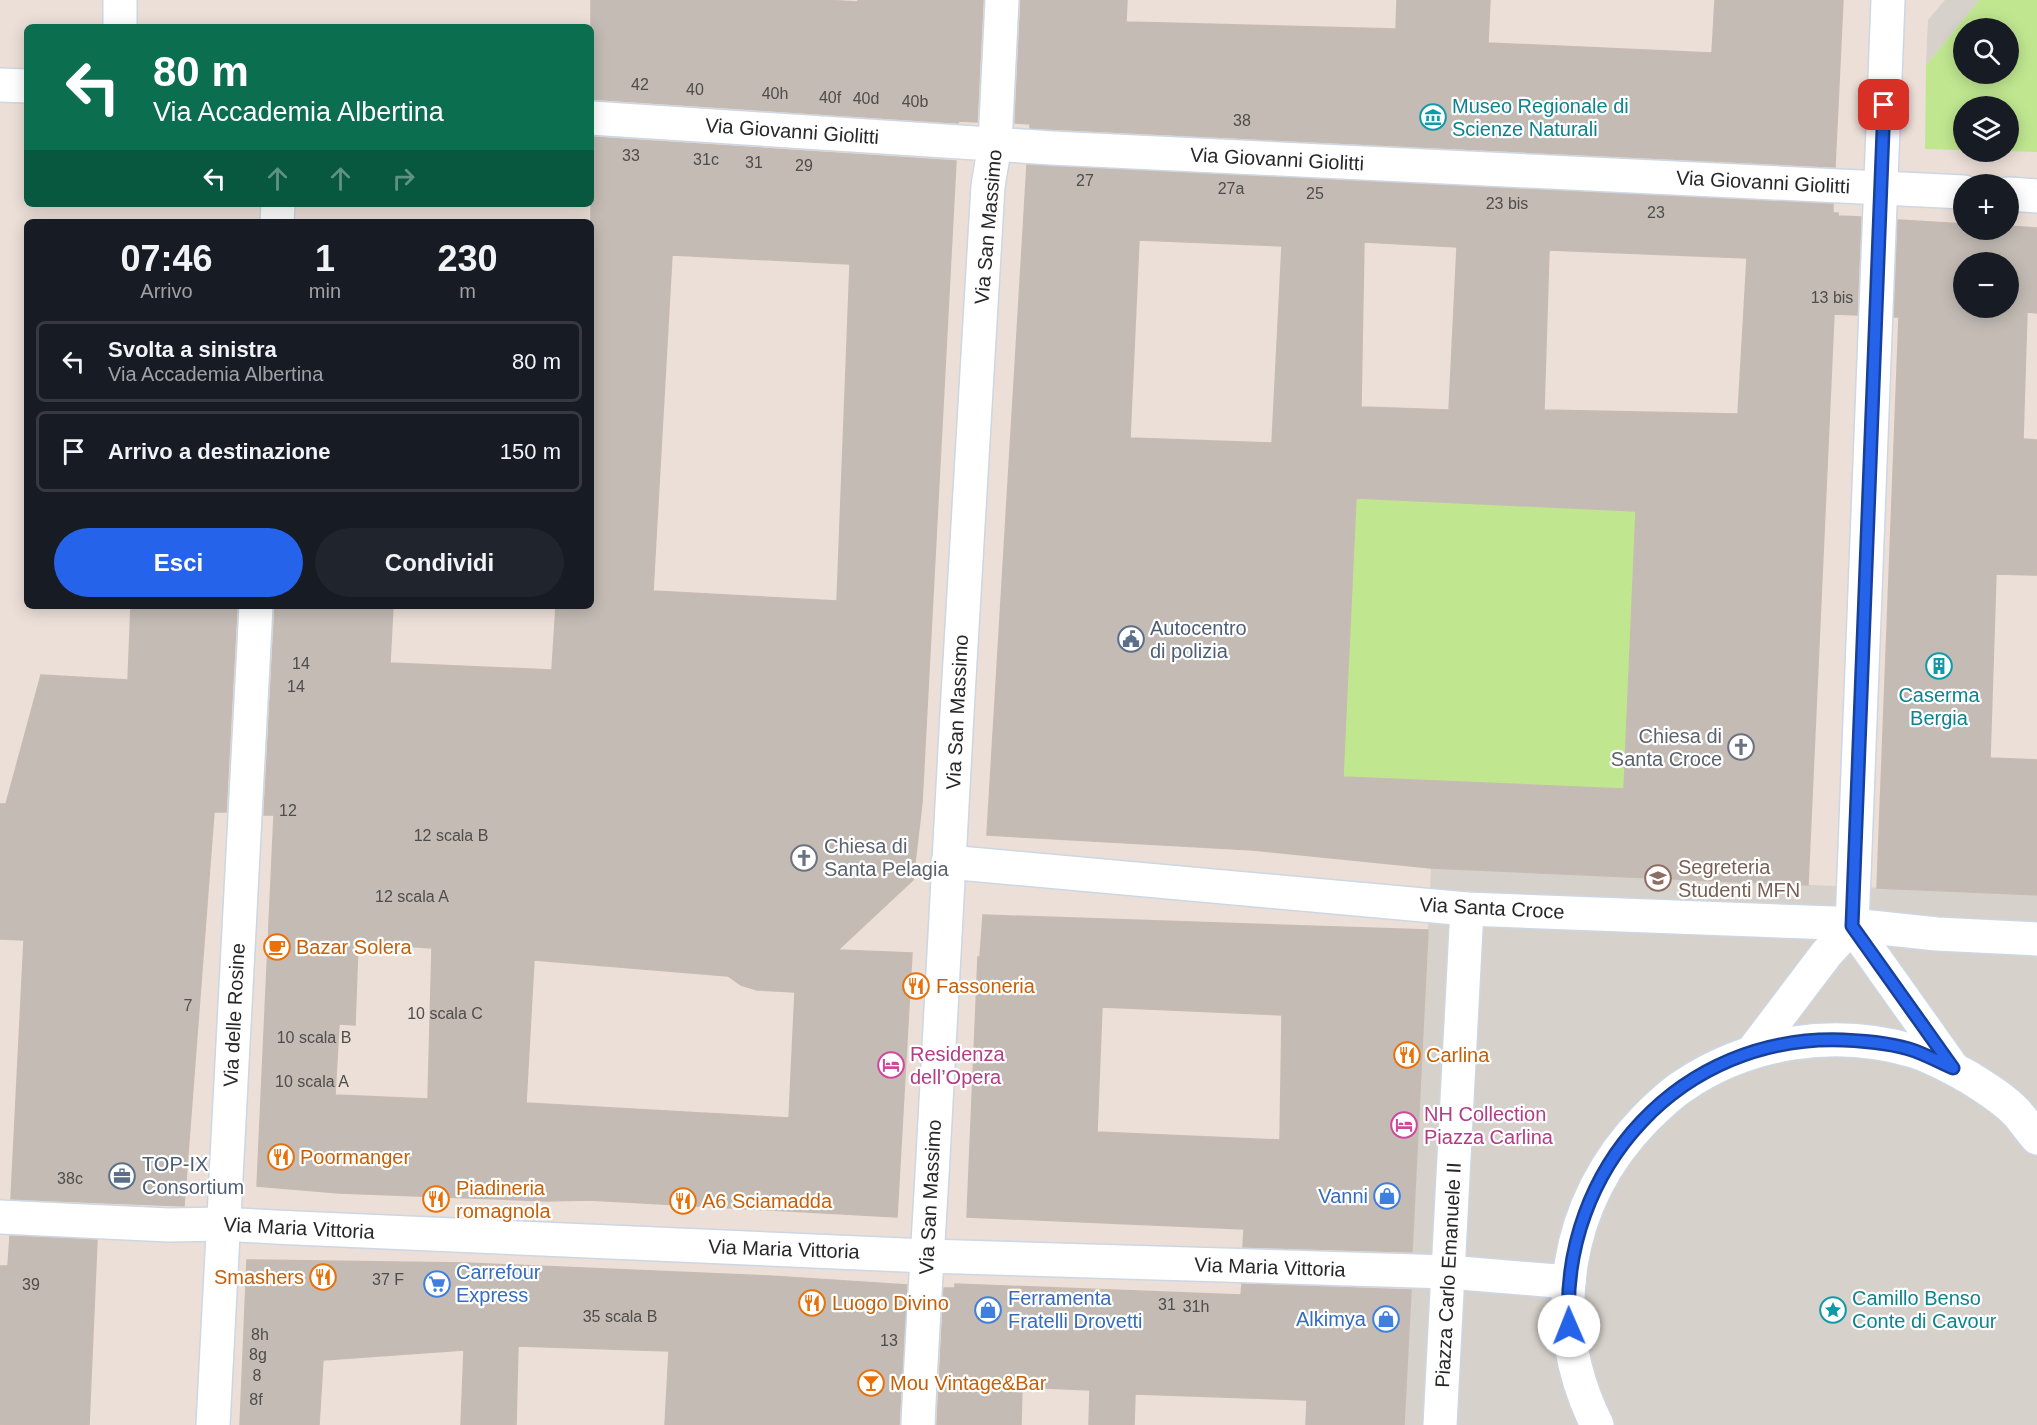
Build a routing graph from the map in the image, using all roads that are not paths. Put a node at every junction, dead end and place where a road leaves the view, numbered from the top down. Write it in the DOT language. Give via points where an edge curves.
graph roads {
  1 [pos="120,0"];
  2 [pos="1002,0"];
  3 [pos="1888,0"];
  4 [pos="120,24"];
  5 [pos="0,84"];
  6 [pos="24,86"];
  7 [pos="594,118"];
  8 [pos="995,144"];
  9 [pos="1881,187"];
  10 [pos="1953,191"];
  11 [pos="2019,195"];
  12 [pos="2037,196"];
  13 [pos="256,609"];
  14 [pos="948,862"];
  15 [pos="1467,909"];
  16 [pos="1852,926"];
  17 [pos="2037,939"];
  18 [pos="1752,1052"];
  19 [pos="1953,1068"];
  20 [pos="2037,1138"];
  21 [pos="0,1217"];
  22 [pos="223,1224"];
  23 [pos="927,1256"];
  24 [pos="1448,1272"];
  25 [pos="1569,1282"];
  26 [pos="213,1425"];
  27 [pos="918,1425"];
  28 [pos="1440,1425"];
  29 [pos="1597,1425"];
  1 -- 4 [label="street"];
  2 -- 8 [label="street, Via San Massimo"];
  3 -- 9 [label="street"];
  5 -- 6 [label="street"];
  7 -- 8 [label="street, Via Giovanni Giolitti"];
  8 -- 9 [label="street, Via Giovanni Giolitti"];
  8 -- 14 [label="street, Via San Massimo" via="988,186"];
  9 -- 10 [label="street, Via Giovanni Giolitti"];
  9 -- 16 [label="street"];
  11 -- 12 [label="street"];
  13 -- 22 [label="street, Via delle Rosine"];
  14 -- 15 [label="street, Via Santa Croce"];
  14 -- 23 [label="street, Via San Massimo"];
  15 -- 16 [label="street, Via Santa Croce"];
  15 -- 24 [label="street, Piazza Carlo Emanuele II"];
  16 -- 17 [label="street, Via Santa Croce"];
  16 -- 18 [label="street"];
  16 -- 19 [label="street"];
  18 -- 19 [label="street" via="1791,1043 1857,1041 1914,1051"];
  18 -- 25 [label="street" via="1682,1087 1626,1138 1590,1198 1578,1231"];
  19 -- 20 [label="street" via="2016,1112"];
  21 -- 22 [label="street, Via Maria Vittoria"];
  22 -- 23 [label="street, Via Maria Vittoria"];
  22 -- 26 [label="street, Via delle Rosine"];
  23 -- 24 [label="street, Via Maria Vittoria"];
  23 -- 27 [label="street, Via San Massimo"];
  24 -- 25 [label="street, Via Maria Vittoria"];
  24 -- 28 [label="street, Piazza Carlo Emanuele II"];
  25 -- 29 [label="street" via="1570,1339 1576,1373"];
}
